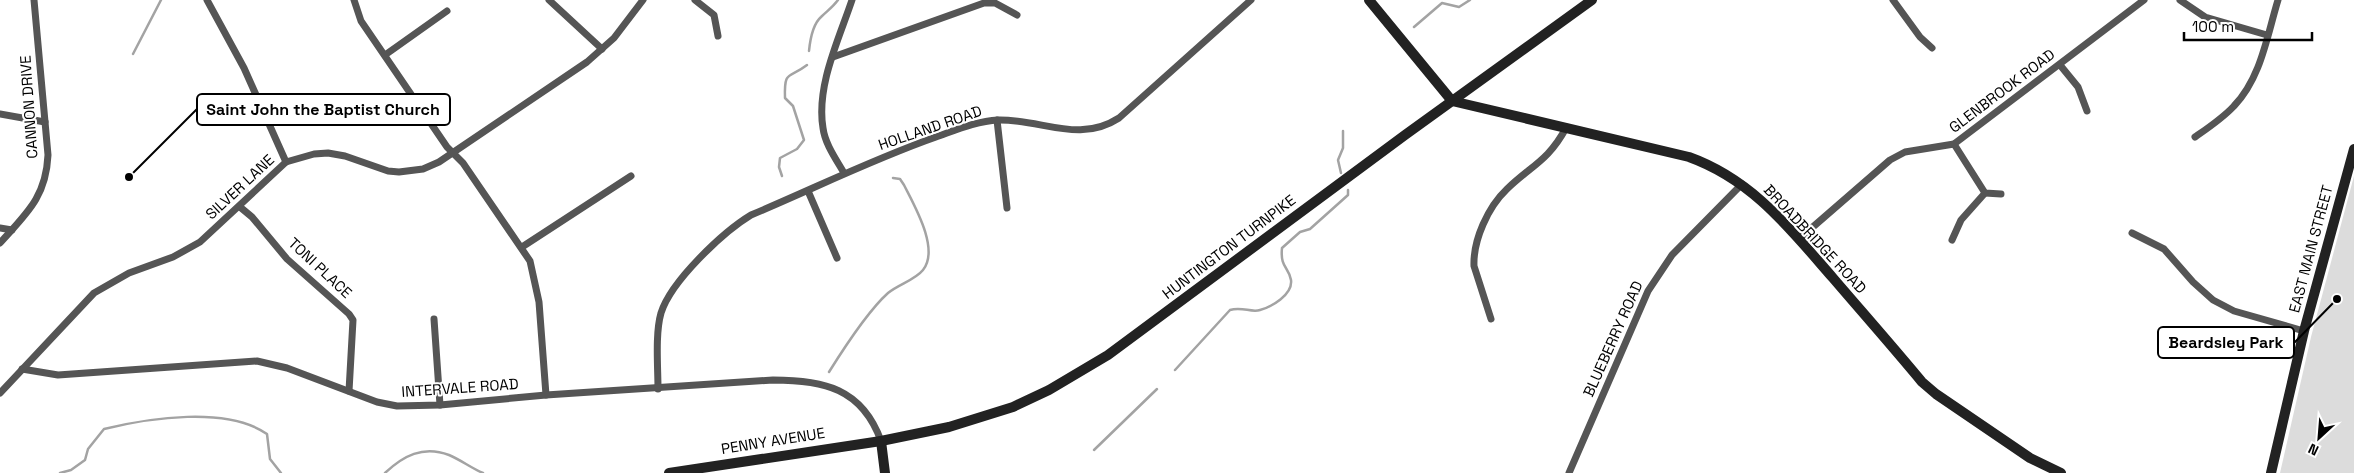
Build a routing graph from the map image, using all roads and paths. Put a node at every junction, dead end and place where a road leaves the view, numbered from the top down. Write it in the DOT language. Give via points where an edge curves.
graph roads {
  1 [pos="34,0"];
  2 [pos="207,0"];
  3 [pos="354,0"];
  4 [pos="549,0"];
  5 [pos="644,0"];
  6 [pos="695,0"];
  7 [pos="852,0"];
  8 [pos="1251,0"];
  9 [pos="1592,0"];
  10 [pos="1893,0"];
  11 [pos="2144,0"];
  12 [pos="2180,0"];
  13 [pos="2278,0"];
  14 [pos="1371,1"];
  15 [pos="447,11"];
  16 [pos="1017,15"];
  17 [pos="2267,35"];
  18 [pos="718,36"];
  19 [pos="1932,48"];
  20 [pos="602,49"];
  21 [pos="385,55"];
  22 [pos="833,57"];
  23 [pos="2060,65"];
  24 [pos="1452,101"];
  25 [pos="2087,110"];
  26 [pos="0,114"];
  27 [pos="997,120"];
  28 [pos="45,122"];
  29 [pos="1566,128"];
  30 [pos="2195,137"];
  31 [pos="1954,144"];
  32 [pos="2354,150"];
  33 [pos="453,154"];
  34 [pos="286,162"];
  35 [pos="844,174"];
  36 [pos="632,176"];
  37 [pos="1742,184"];
  38 [pos="808,191"];
  39 [pos="1985,193"];
  40 [pos="2001,194"];
  41 [pos="240,207"];
  42 [pos="1006,208"];
  43 [pos="0,228"];
  44 [pos="12,230"];
  45 [pos="2132,233"];
  46 [pos="1799,239"];
  47 [pos="1952,240"];
  48 [pos="0,243"];
  49 [pos="522,247"];
  50 [pos="838,258"];
  51 [pos="434,319"];
  52 [pos="1491,319"];
  53 [pos="2304,331"];
  54 [pos="22,369"];
  55 [pos="658,389"];
  56 [pos="349,391"];
  57 [pos="0,392"];
  58 [pos="546,395"];
  59 [pos="440,405"];
  60 [pos="881,441"];
  61 [pos="669,473"];
  62 [pos="885,473"];
  63 [pos="1569,473"];
  64 [pos="2061,473"];
  65 [pos="2271,473"];
  1 -- 28 [label="street, CANNON DRIVE"];
  2 -- 34 [label="street" via="244,68"];
  3 -- 21 [label="street" via="361,21"];
  4 -- 20 [label="street"];
  5 -- 20 [label="street, SILVER LANE"];
  6 -- 18 [label="street" via="714,15"];
  7 -- 22 [label="street"];
  8 -- 27 [label="street, HOLLAND ROAD" via="1107,126 1084,131"];
  9 -- 24 [label="main road, HUNTINGTON TURNPIKE"];
  10 -- 19 [label="street" via="1920,38"];
  11 -- 23 [label="street, GLENBROOK ROAD"];
  12 -- 17 [label="street" via="2205,16"];
  13 -- 17 [label="street"];
  14 -- 24 [label="main road"];
  15 -- 21 [label="street"];
  16 -- 22 [label="street" via="995,3 984,3"];
  17 -- 30 [label="street" via="2259,68 2242,98"];
  20 -- 33 [label="street, SILVER LANE" via="570,75"];
  21 -- 33 [label="street"];
  22 -- 35 [label="street" via="824,90 823,129"];
  23 -- 25 [label="street" via="2078,87"];
  23 -- 31 [label="street, GLENBROOK ROAD"];
  24 -- 29 [label="main road, BROADBRIDGE ROAD"];
  24 -- 60 [label="main road, HUNTINGTON TURNPIKE" via="1115,350 1072,378 994,414"];
  26 -- 28 [label="street"];
  27 -- 35 [label="street, HOLLAND ROAD" via="916,144"];
  27 -- 42 [label="street"];
  28 -- 44 [label="street, CANNON DRIVE" via="47,174 33,207"];
  29 -- 37 [label="main road, BROADBRIDGE ROAD" via="1689,157 1719,169"];
  29 -- 52 [label="street" via="1539,164 1506,190 1480,232 1474,266"];
  31 -- 39 [label="street"];
  31 -- 46 [label="street, GLENBROOK ROAD" via="1905,152 1890,160"];
  32 -- 53 [label="main road, EAST MAIN STREET"];
  33 -- 34 [label="street, SILVER LANE" via="411,172 388,171 328,153"];
  33 -- 49 [label="street" via="463,163"];
  34 -- 41 [label="street, SILVER LANE"];
  35 -- 38 [label="street, HOLLAND ROAD"];
  36 -- 49 [label="street"];
  37 -- 46 [label="main road, BROADBRIDGE ROAD"];
  37 -- 63 [label="street, BLUEBERRY ROAD" via="1672,255 1648,290"];
  38 -- 50 [label="street"];
  38 -- 55 [label="street, HOLLAND ROAD" via="738,222 678,282 661,313"];
  39 -- 40 [label="street"];
  39 -- 47 [label="street" via="1961,220"];
  41 -- 54 [label="street, SILVER LANE" via="184,252 129,273 94,293"];
  41 -- 56 [label="street, TONI PLACE" via="287,259 353,320"];
  43 -- 44 [label="street"];
  44 -- 48 [label="street, CANNON DRIVE"];
  45 -- 53 [label="street" via="2164,249 2193,282 2218,303"];
  46 -- 64 [label="main road, BROADBRIDGE ROAD" via="1936,394 2030,458"];
  49 -- 58 [label="street" via="530,261 539,302"];
  51 -- 59 [label="street"];
  53 -- 65 [label="main road, EAST MAIN STREET"];
  54 -- 56 [label="street, INTERVALE ROAD" via="58,375 257,361 287,368"];
  54 -- 57 [label="street, SILVER LANE"];
  55 -- 58 [label="street, INTERVALE ROAD"];
  55 -- 60 [label="street, INTERVALE ROAD" via="773,380 821,383 861,406 876,426"];
  56 -- 59 [label="street, INTERVALE ROAD" via="388,405"];
  58 -- 59 [label="street, INTERVALE ROAD"];
  60 -- 61 [label="main road, PENNY AVENUE"];
  60 -- 62 [label="main road"];
}
